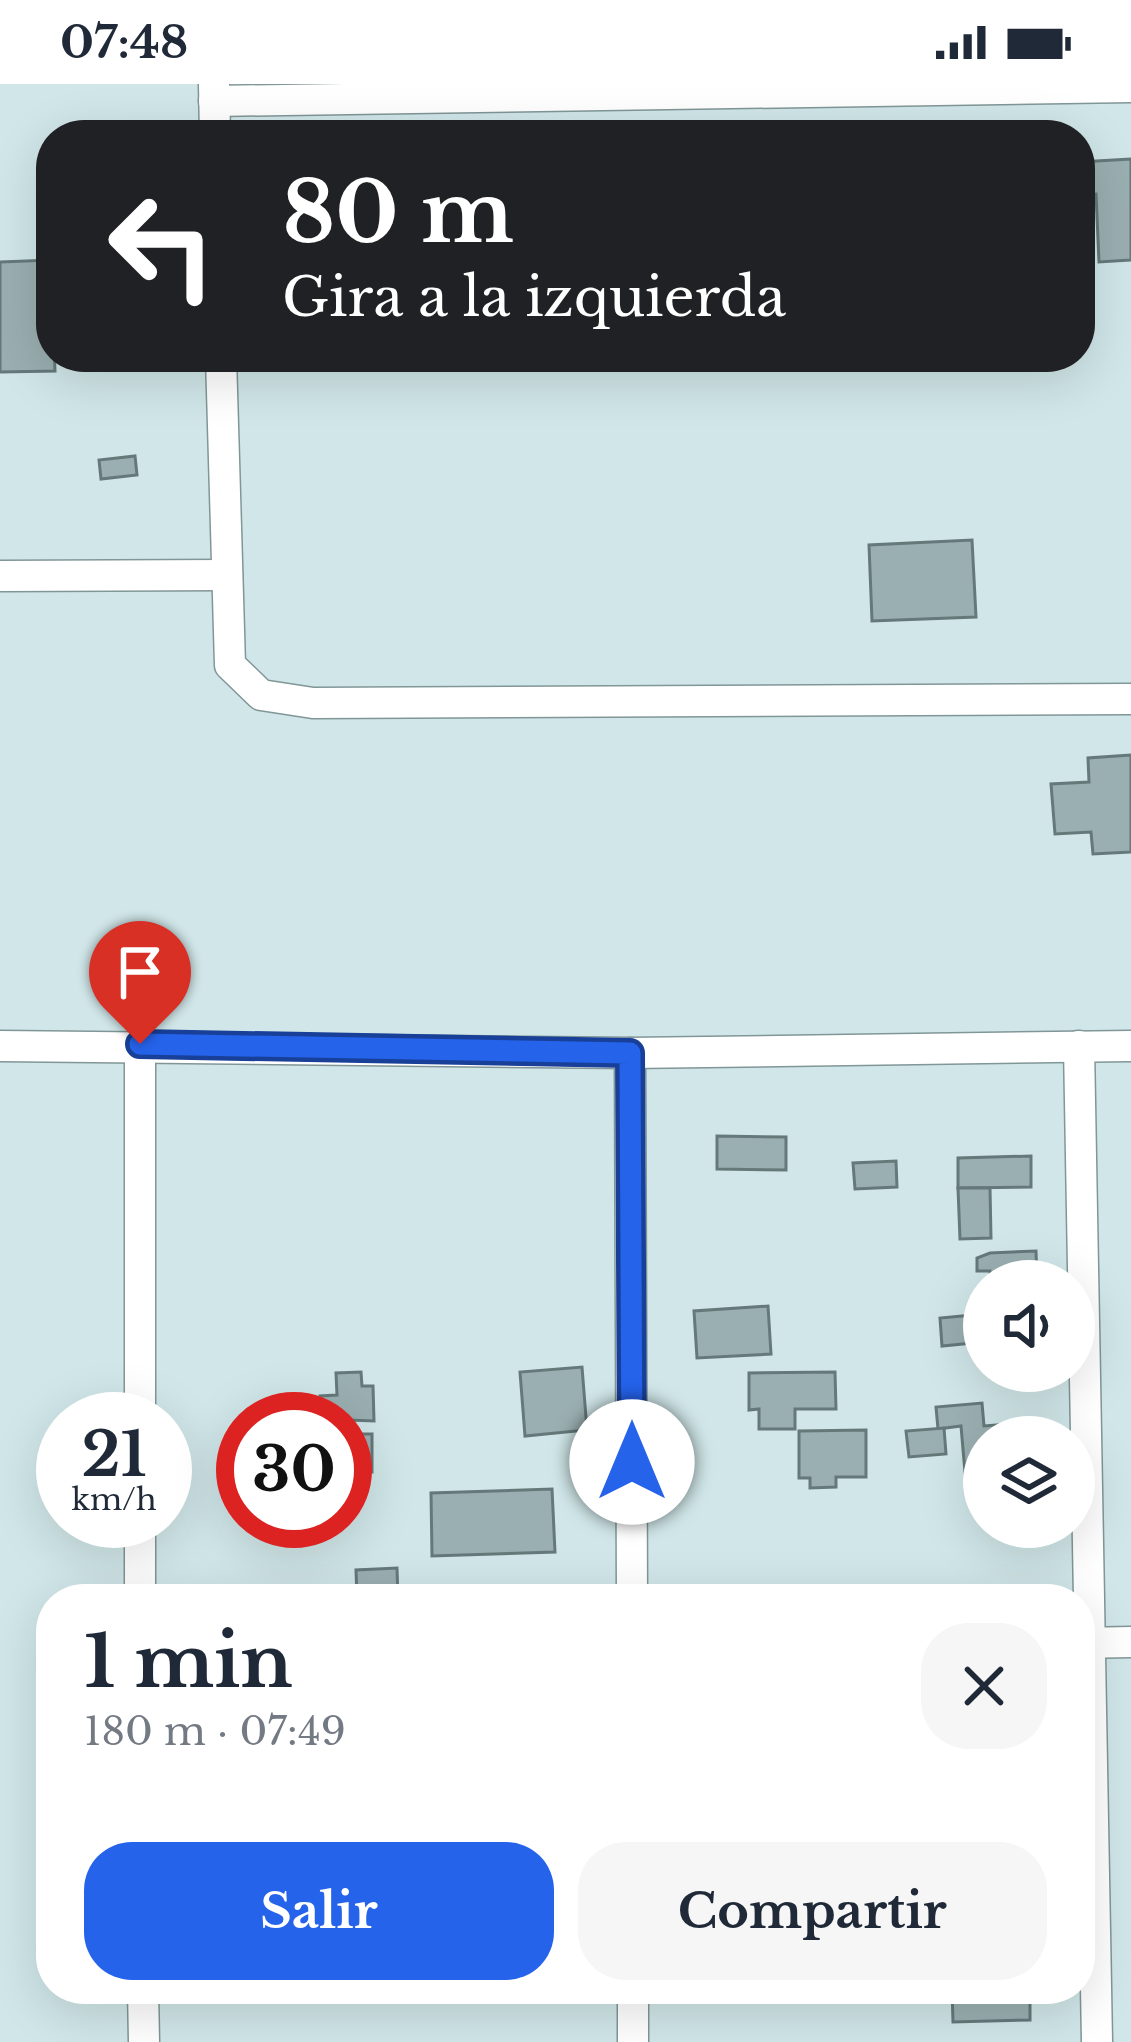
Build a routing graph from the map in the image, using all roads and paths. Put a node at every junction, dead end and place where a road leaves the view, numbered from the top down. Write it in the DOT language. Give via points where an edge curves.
graph roads {
  1 [pos="1131,86"];
  2 [pos="214,92"];
  3 [pos="221,372"];
  4 [pos="227,575"];
  5 [pos="0,576"];
  6 [pos="1131,698"];
  7 [pos="140,1044"];
  8 [pos="0,1046"];
  9 [pos="1079,1046"];
  10 [pos="1131,1046"];
  11 [pos="630,1053"];
  12 [pos="140,1392"];
  13 [pos="140,1548"];
  14 [pos="140,1584"];
  15 [pos="632,1584"];
  16 [pos="1084,1584"];
  17 [pos="1095,1642"];
  18 [pos="1131,1642"];
  19 [pos="1095,1975"];
  20 [pos="143,2004"];
  21 [pos="633,2004"];
  22 [pos="144,2042"];
  23 [pos="633,2042"];
  24 [pos="1097,2042"];
  1 -- 2 [label="street"];
  3 -- 4 [label="street"];
  4 -- 5 [label="street"];
  4 -- 6 [label="street" via="230,665 261,695 313,703"];
  7 -- 8 [label="street"];
  7 -- 11 [label="street"];
  7 -- 12 [label="street"];
  9 -- 10 [label="street"];
  9 -- 11 [label="street"];
  9 -- 16 [label="street"];
  11 -- 15 [label="street"];
  13 -- 14 [label="street"];
  17 -- 18 [label="street"];
  19 -- 24 [label="street"];
  20 -- 22 [label="street"];
  21 -- 23 [label="street"];
}
